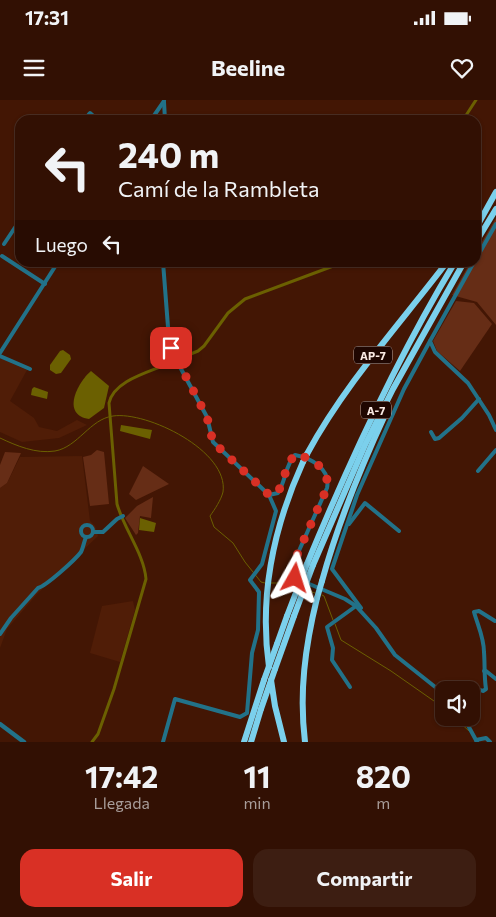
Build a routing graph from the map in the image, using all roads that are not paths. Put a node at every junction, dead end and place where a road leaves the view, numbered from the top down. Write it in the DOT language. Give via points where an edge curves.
graph roads {
  1 [pos="164,101"];
  2 [pos="155,115"];
  3 [pos="165,115"];
  4 [pos="496,188"];
  5 [pos="496,192"];
  6 [pos="496,209"];
  7 [pos="481,212"];
  8 [pos="481,219"];
  9 [pos="496,224"];
  10 [pos="15,228"];
  11 [pos="481,234"];
  12 [pos="4,244"];
  13 [pos="481,250"];
  14 [pos="2,256"];
  15 [pos="15,264"];
  16 [pos="19,267"];
  17 [pos="55,267"];
  18 [pos="163,267"];
  19 [pos="443,267"];
  20 [pos="453,267"];
  21 [pos="461,267"];
  22 [pos="471,267"];
  23 [pos="45,284"];
  24 [pos="430,341"];
  25 [pos="0,355"];
  26 [pos="410,359"];
  27 [pos="30,369"];
  28 [pos="479,399"];
  29 [pos="496,430"];
  30 [pos="431,432"];
  31 [pos="496,450"];
  32 [pos="478,471"];
  33 [pos="269,495"];
  34 [pos="121,517"];
  35 [pos="346,528"];
  36 [pos="399,531"];
  37 [pos="93,532"];
  38 [pos="86,538"];
  39 [pos="310,565"];
  40 [pos="356,606"];
  41 [pos="290,616"];
  42 [pos="367,617"];
  43 [pos="495,621"];
  44 [pos="0,634"];
  45 [pos="484,671"];
  46 [pos="496,679"];
  47 [pos="350,687"];
  48 [pos="435,687"];
  49 [pos="480,689"];
  50 [pos="0,724"];
  51 [pos="468,726"];
  52 [pos="250,741"];
  53 [pos="476,741"];
  54 [pos="24,742"];
  55 [pos="163,742"];
  56 [pos="284,742"];
  57 [pos="305,742"];
  58 [pos="490,742"];
  1 -- 2 [label="street"];
  1 -- 3 [label="street"];
  4 -- 7 [label="highway"];
  5 -- 8 [label="highway"];
  6 -- 11 [label="highway"];
  9 -- 13 [label="street"];
  10 -- 12 [label="street"];
  14 -- 15 [label="street"];
  16 -- 23 [label="street"];
  17 -- 23 [label="street"];
  18 -- 33 [label="street" via="169,340 173,354 207,417 213,442"];
  19 -- 56 [label="highway, AP-7, bridge" via="332,411 307,454 288,497 269,575 266,634 275,706"];
  20 -- 39 [label="highway, A-7" via="378,406 340,488"];
  21 -- 26 [label="highway, A-7"];
  22 -- 24 [label="street"];
  23 -- 25 [label="street"];
  24 -- 28 [label="street" via="435,352 468,383"];
  24 -- 35 [label="street" via="400,398 357,495"];
  25 -- 27 [label="street"];
  26 -- 39 [label="highway, A-7" via="365,445"];
  26 -- 57 [label="highway, AP-7, bridge" via="354,486 317,598 304,662 302,705"];
  28 -- 29 [label="street"];
  28 -- 30 [label="street" via="439,438 435,439"];
  31 -- 32 [label="street"];
  33 -- 40 [label="street" via="278,493 295,454 323,469 327,475 327,488 294,562 293,574"];
  33 -- 55 [label="street" via="276,510 262,564 250,580 259,592 258,630 252,652 247,713 240,717 175,699"];
  34 -- 37 [label="street" via="104,532"];
  35 -- 36 [label="street" via="364,503"];
  35 -- 42 [label="street" via="332,569"];
  37 -- 38 [label="street"];
  37 -- 38 [label="street" via="89,526 83,527 81,533"];
  38 -- 44 [label="street" via="81,552 38,588"];
  39 -- 41 [label="highway, A-7, bridge"];
  40 -- 42 [label="street"];
  40 -- 47 [label="street" via="327,628 333,648 332,660"];
  41 -- 52 [label="highway, A-7, bridge"];
  41 -- 52 [label="highway, A-7, bridge" via="264,680"];
  42 -- 48 [label="street" via="394,655"];
  43 -- 45 [label="street" via="479,611 474,612 482,634"];
  45 -- 46 [label="street"];
  45 -- 49 [label="street" via="486,689"];
  50 -- 54 [label="street"];
  51 -- 53 [label="street"];
  53 -- 58 [label="street" via="486,738"];
}
